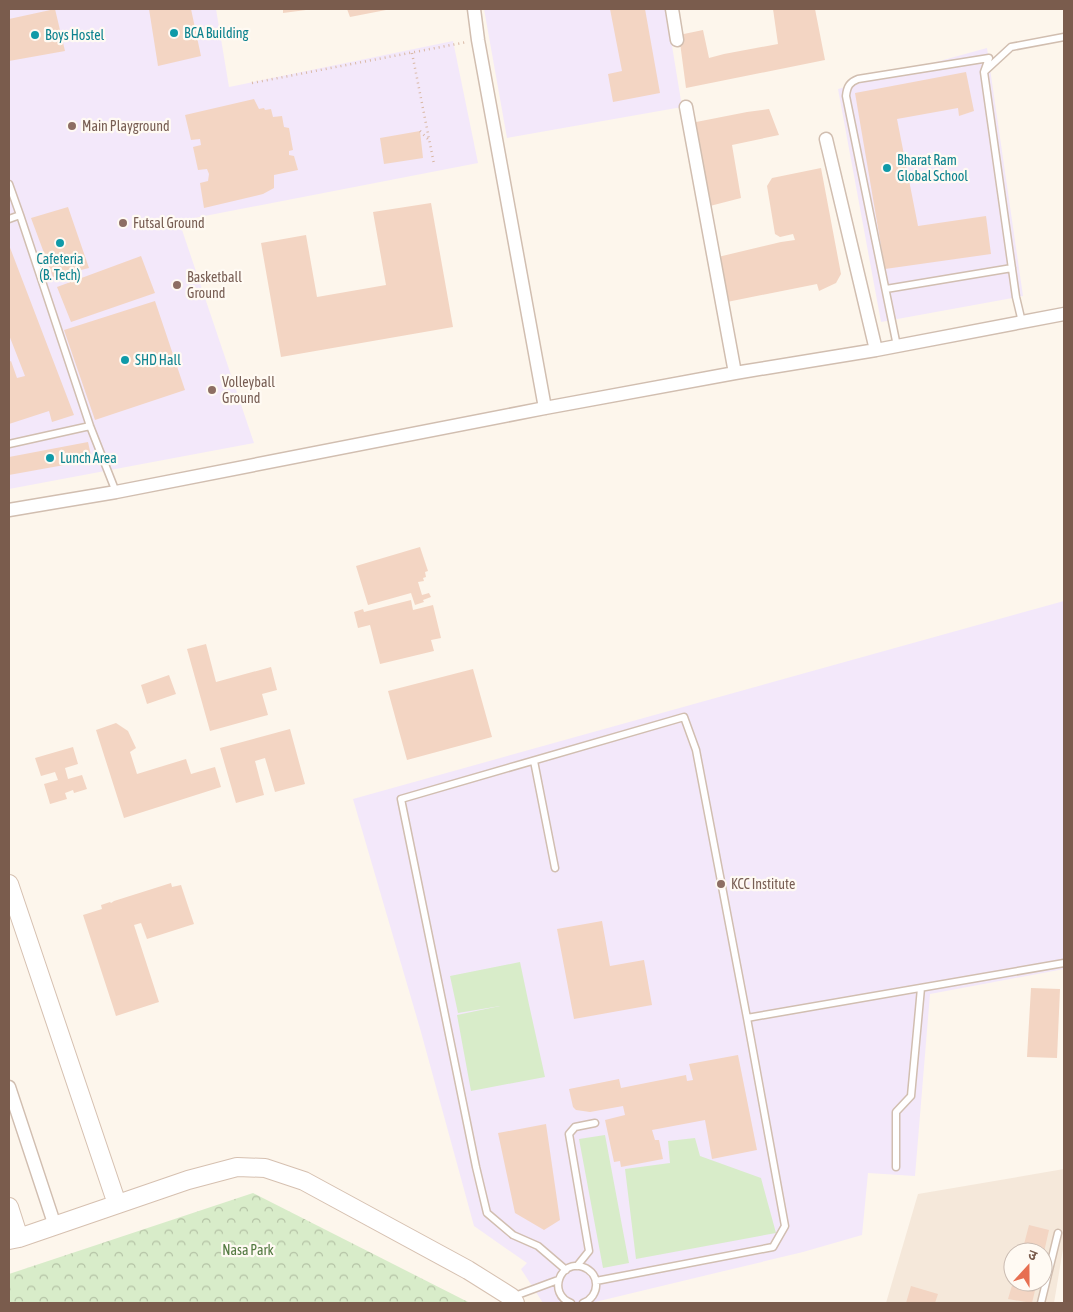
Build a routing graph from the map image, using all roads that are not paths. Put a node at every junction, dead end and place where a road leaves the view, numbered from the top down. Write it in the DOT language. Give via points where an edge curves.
graph roads {
  1 [pos="474,9"];
  2 [pos="672,9"];
  3 [pos="1064,37"];
  4 [pos="677,40"];
  5 [pos="984,72"];
  6 [pos="686,108"];
  7 [pos="826,139"];
  8 [pos="9,184"];
  9 [pos="17,206"];
  10 [pos="9,208"];
  11 [pos="20,215"];
  12 [pos="9,218"];
  13 [pos="1012,268"];
  14 [pos="886,289"];
  15 [pos="1064,314"];
  16 [pos="1022,322"];
  17 [pos="897,346"];
  18 [pos="876,350"];
  19 [pos="735,373"];
  20 [pos="545,408"];
  21 [pos="90,426"];
  22 [pos="9,444"];
  23 [pos="116,492"];
  24 [pos="9,510"];
  25 [pos="534,761"];
  26 [pos="555,868"];
  27 [pos="9,884"];
  28 [pos="1064,963"];
  29 [pos="921,988"];
  30 [pos="747,1018"];
  31 [pos="9,1087"];
  32 [pos="595,1123"];
  33 [pos="896,1167"];
  34 [pos="118,1204"];
  35 [pos="9,1207"];
  36 [pos="55,1226"];
  37 [pos="1058,1233"];
  38 [pos="14,1239"];
  39 [pos="577,1266"];
  40 [pos="566,1270"];
  41 [pos="558,1280"];
  42 [pos="596,1281"];
  43 [pos="513,1300"];
  44 [pos="571,1303"];
  45 [pos="583,1303"];
  46 [pos="1041,1303"];
  1 -- 20 [label="street"];
  2 -- 4 [label="street"];
  3 -- 5 [label="lane" via="1011,47"];
  5 -- 13 [label="lane"];
  5 -- 14 [label="lane" via="989,58 858,79 847,88 846,96"];
  6 -- 19 [label="street"];
  7 -- 18 [label="street"];
  8 -- 9 [label="lane"];
  9 -- 10 [label="lane"];
  9 -- 11 [label="lane"];
  11 -- 12 [label="lane"];
  11 -- 21 [label="lane"];
  13 -- 14 [label="lane"];
  13 -- 16 [label="lane"];
  14 -- 17 [label="lane"];
  15 -- 16 [label="street"];
  16 -- 17 [label="street"];
  17 -- 18 [label="street"];
  18 -- 19 [label="street"];
  19 -- 20 [label="street"];
  20 -- 23 [label="street"];
  21 -- 22 [label="lane"];
  21 -- 23 [label="lane"];
  23 -- 24 [label="street"];
  25 -- 26 [label="lane"];
  25 -- 30 [label="lane" via="684,717 696,750"];
  25 -- 40 [label="lane" via="401,799 487,1213 512,1235 538,1246"];
  27 -- 34 [label="street"];
  28 -- 29 [label="lane"];
  29 -- 30 [label="lane"];
  29 -- 33 [label="lane" via="911,1096 896,1112"];
  30 -- 42 [label="lane" via="785,1226 773,1247"];
  31 -- 36 [label="street"];
  32 -- 39 [label="lane" via="575,1128 569,1134 589,1251"];
  34 -- 36 [label="street"];
  34 -- 43 [label="street" via="237,1167 265,1168 304,1181 468,1270"];
  35 -- 38 [label="street"];
  36 -- 38 [label="street"];
  37 -- 46 [label="lane"];
  39 -- 40 [label="lane"];
  39 -- 42 [label="lane" via="589,1270"];
  40 -- 41 [label="lane"];
  41 -- 43 [label="lane"];
  41 -- 44 [label="lane" via="562,1298"];
  42 -- 45 [label="lane" via="591,1299"];
}
